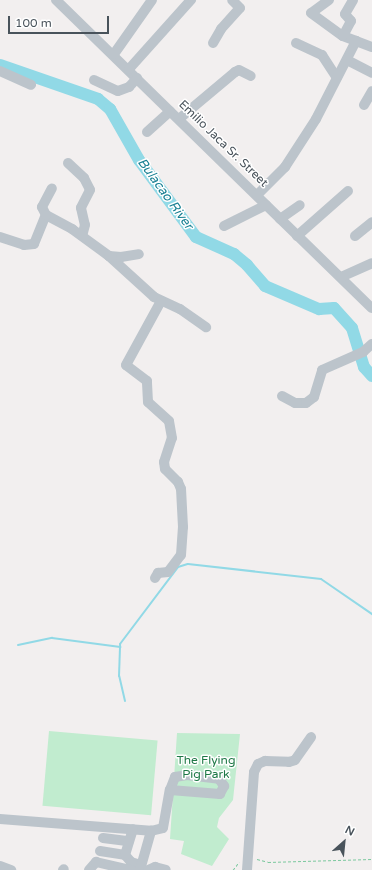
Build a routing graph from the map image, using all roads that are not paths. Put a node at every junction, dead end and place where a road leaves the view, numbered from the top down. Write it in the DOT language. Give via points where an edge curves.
graph roads {
  1 [pos="56,0"];
  2 [pos="152,0"];
  3 [pos="190,0"];
  4 [pos="232,0"];
  5 [pos="329,0"];
  6 [pos="353,0"];
  7 [pos="343,36"];
  8 [pos="356,41"];
  9 [pos="213,43"];
  10 [pos="296,43"];
  11 [pos="372,47"];
  12 [pos="114,54"];
  13 [pos="346,60"];
  14 [pos="128,69"];
  15 [pos="0,71"];
  16 [pos="372,73"];
  17 [pos="251,76"];
  18 [pos="137,78"];
  19 [pos="338,78"];
  20 [pos="94,80"];
  21 [pos="31,85"];
  22 [pos="372,91"];
  23 [pos="364,105"];
  24 [pos="170,111"];
  25 [pos="179,120"];
  26 [pos="147,132"];
  27 [pos="68,163"];
  28 [pos="52,188"];
  29 [pos="348,191"];
  30 [pos="256,194"];
  31 [pos="266,205"];
  32 [pos="300,205"];
  33 [pos="46,215"];
  34 [pos="280,219"];
  35 [pos="372,222"];
  36 [pos="224,226"];
  37 [pos="82,236"];
  38 [pos="297,236"];
  39 [pos="355,236"];
  40 [pos="0,237"];
  41 [pos="139,254"];
  42 [pos="109,256"];
  43 [pos="372,263"];
  44 [pos="341,278"];
  45 [pos="161,301"];
  46 [pos="372,308"];
  47 [pos="206,328"];
  48 [pos="372,344"];
  49 [pos="282,396"];
  50 [pos="155,578"];
  51 [pos="311,737"];
  52 [pos="170,790"];
  53 [pos="0,819"];
  54 [pos="133,829"];
  55 [pos="151,831"];
  56 [pos="103,838"];
  57 [pos="129,841"];
  58 [pos="100,851"];
  59 [pos="125,855"];
  60 [pos="0,866"];
  61 [pos="140,869"];
  62 [pos="11,870"];
  63 [pos="89,870"];
  64 [pos="166,870"];
  65 [pos="247,870"];
  1 -- 12 [label="street, Emilio Jaca Sr. Street"];
  2 -- 12 [label="street"];
  3 -- 14 [label="street"];
  4 -- 9 [label="street" via="240,8 220,29"];
  5 -- 7 [label="street" via="311,13"];
  6 -- 7 [label="street" via="345,14 351,21"];
  7 -- 8 [label="street"];
  8 -- 11 [label="street"];
  8 -- 13 [label="street"];
  10 -- 19 [label="street" via="322,55"];
  12 -- 14 [label="street, Emilio Jaca Sr. Street"];
  13 -- 16 [label="street"];
  13 -- 19 [label="street"];
  14 -- 18 [label="street, Emilio Jaca Sr. Street"];
  15 -- 21 [label="street"];
  17 -- 25 [label="street" via="239,70 235,72"];
  18 -- 20 [label="street" via="129,87 118,91 108,89"];
  18 -- 24 [label="street, Emilio Jaca Sr. Street"];
  19 -- 30 [label="street" via="316,119 285,167"];
  22 -- 23 [label="street"];
  24 -- 25 [label="street, Emilio Jaca Sr. Street"];
  24 -- 26 [label="street"];
  25 -- 30 [label="street, Emilio Jaca Sr. Street"];
  27 -- 37 [label="street" via="84,178 90,190 81,208 85,226"];
  28 -- 33 [label="street" via="42,207"];
  29 -- 38 [label="street"];
  30 -- 31 [label="street, Emilio Jaca Sr. Street"];
  31 -- 34 [label="street, Emilio Jaca Sr. Street"];
  31 -- 36 [label="street"];
  32 -- 34 [label="street"];
  33 -- 37 [label="street"];
  33 -- 40 [label="street" via="31,246"];
  34 -- 38 [label="street, Emilio Jaca Sr. Street"];
  35 -- 39 [label="street"];
  37 -- 42 [label="street"];
  38 -- 44 [label="street, Emilio Jaca Sr. Street"];
  41 -- 42 [label="street"];
  42 -- 45 [label="street"];
  43 -- 44 [label="street"];
  44 -- 46 [label="street, Emilio Jaca Sr. Street"];
  45 -- 47 [label="street" via="180,309"];
  45 -- 50 [label="street" via="126,365 147,381 148,402 169,421 172,438 164,462 165,469 178,482 181,489 183,527 180,555 168,572 158,573"];
  48 -- 49 [label="street" via="363,352 322,370 314,397 306,403 295,403"];
  51 -- 65 [label="street" via="295,760 265,761 256,768 250,798 250,856"];
  52 -- 52 [label="street" via="220,794 224,786 218,779 187,775 175,777"];
  52 -- 55 [label="street" via="163,828"];
  53 -- 54 [label="street"];
  54 -- 55 [label="street"];
  54 -- 57 [label="street"];
  55 -- 61 [label="street"];
  56 -- 57 [label="street"];
  57 -- 59 [label="street"];
  58 -- 59 [label="street"];
  59 -- 61 [label="street"];
  60 -- 62 [label="street"];
  61 -- 63 [label="street" via="96,862"];
  61 -- 64 [label="street" via="155,867"];
}
